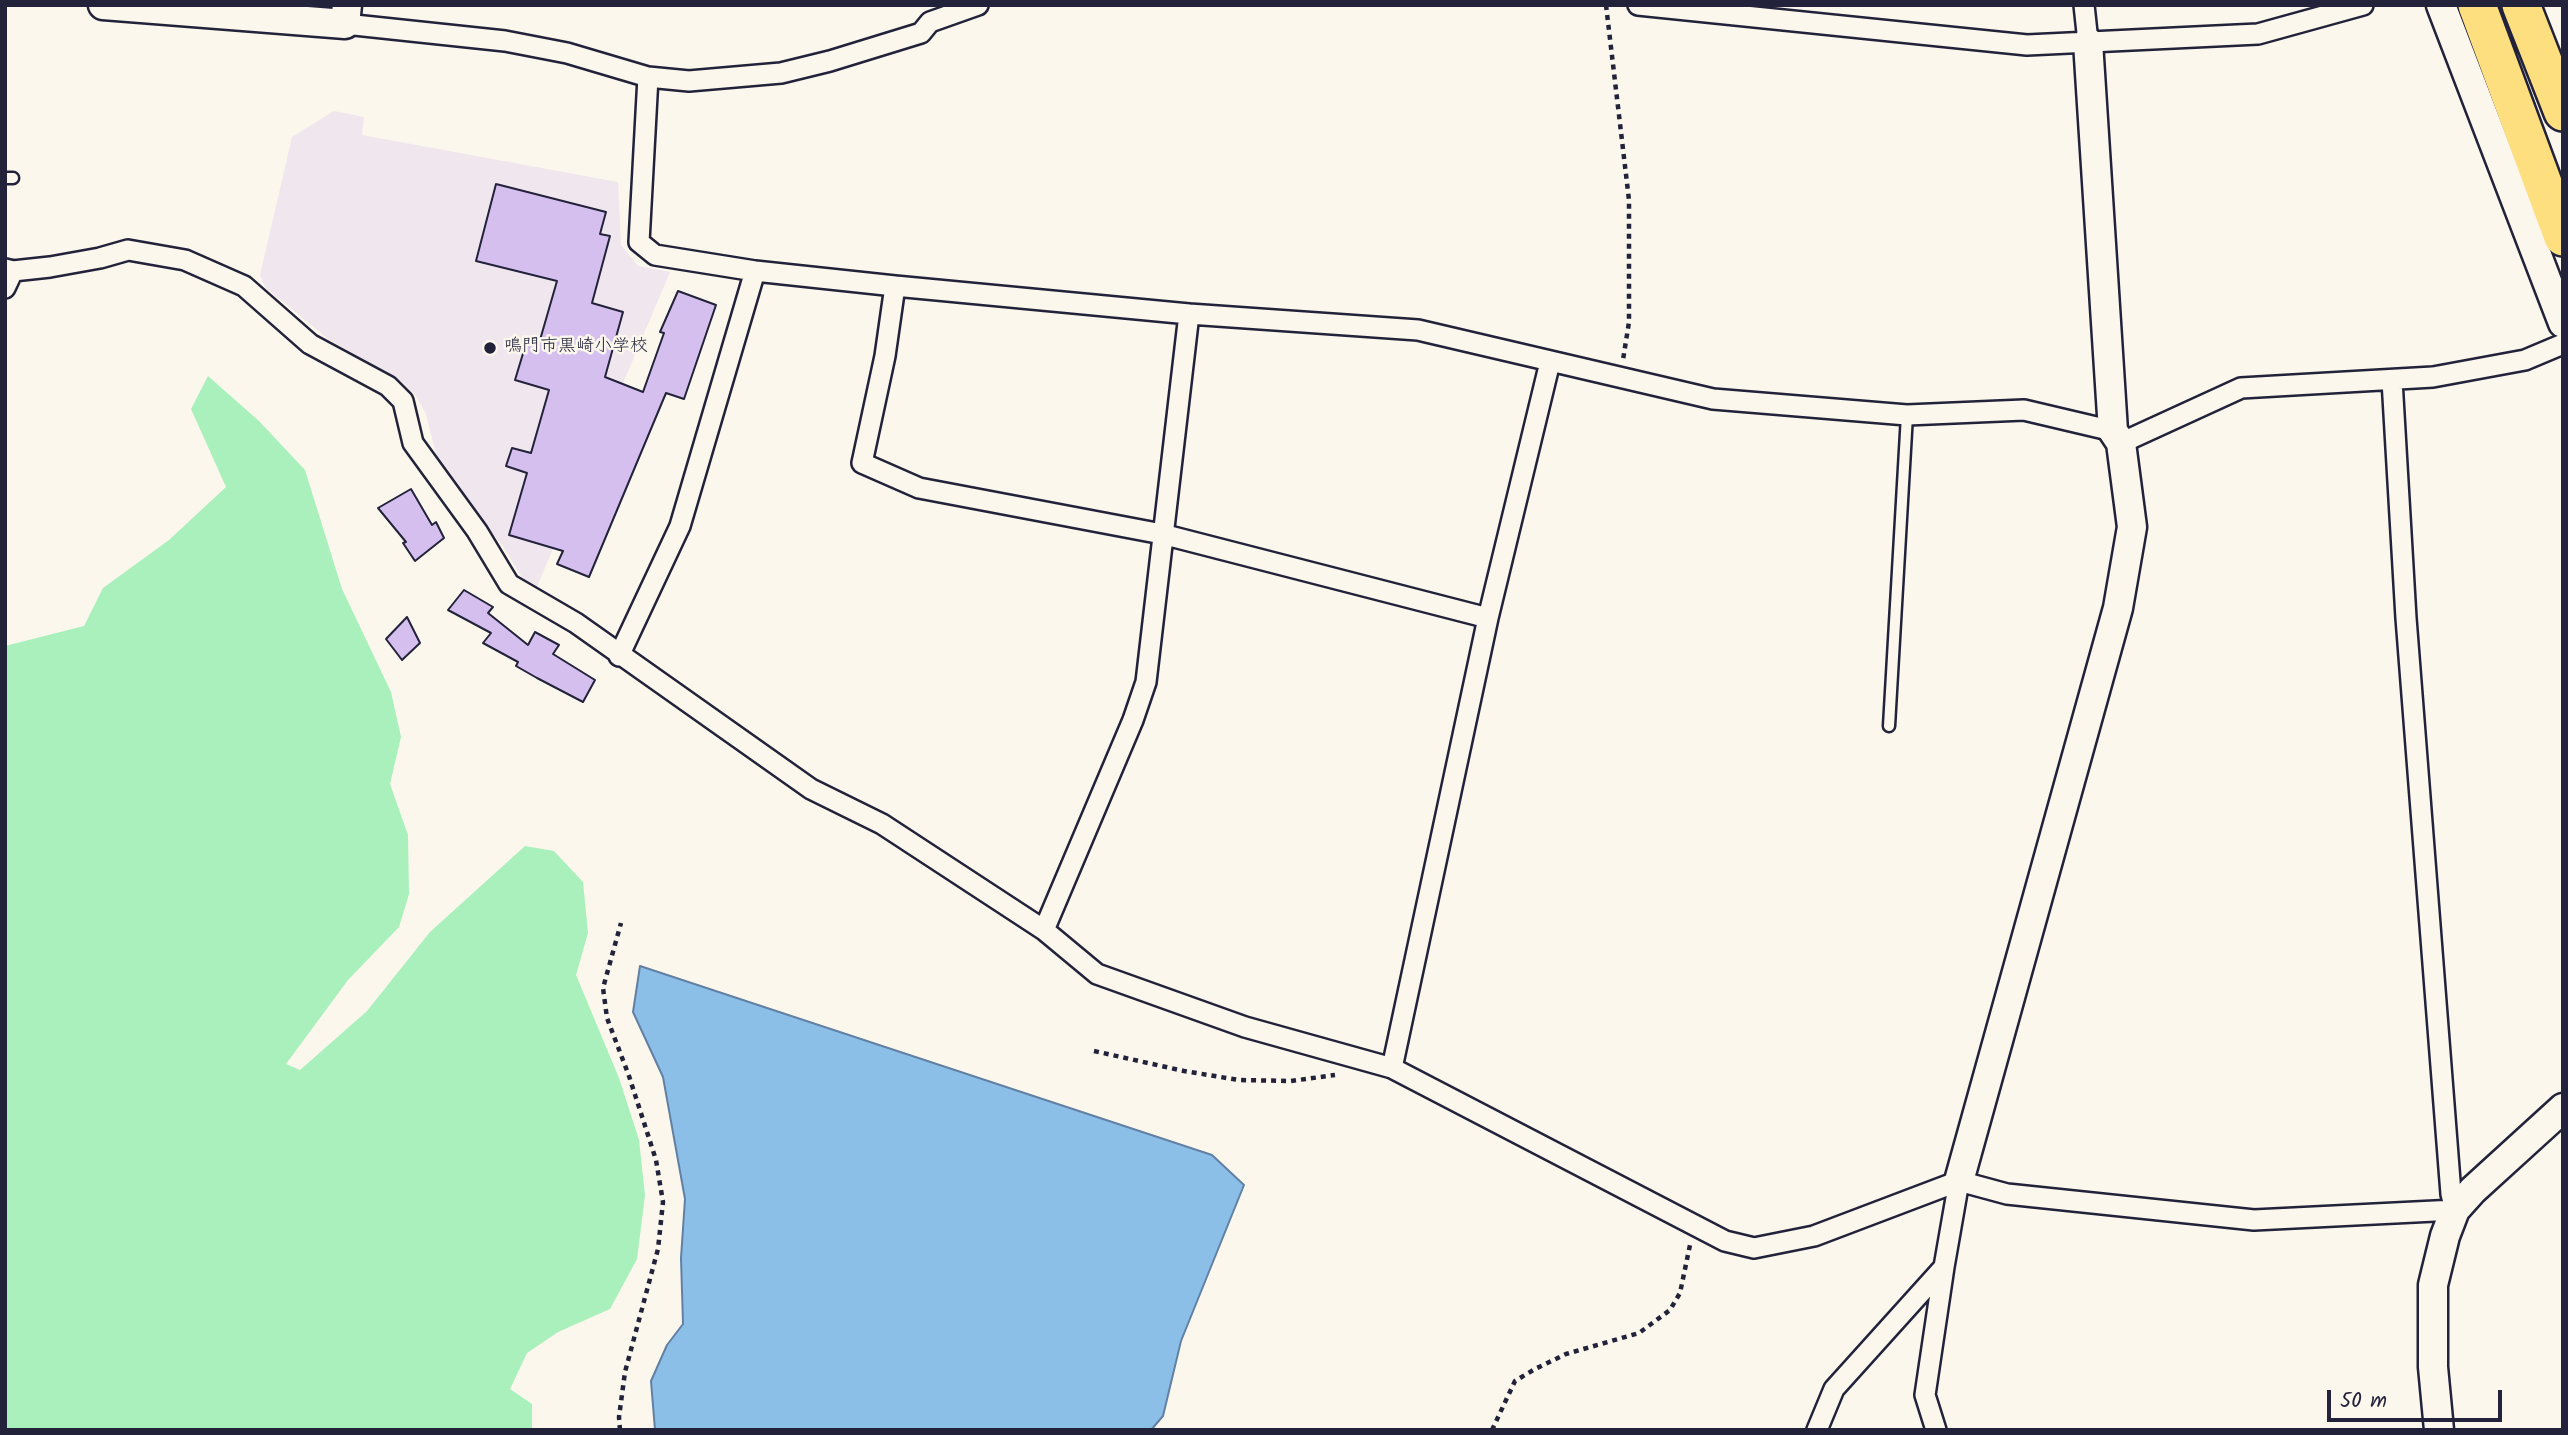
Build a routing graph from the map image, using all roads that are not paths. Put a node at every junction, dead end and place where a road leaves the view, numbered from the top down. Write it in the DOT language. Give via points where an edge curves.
graph roads {
  1 [pos="103,5"];
  2 [pos="978,5"];
  3 [pos="1637,5"];
  4 [pos="2084,5"];
  5 [pos="2363,5"];
  6 [pos="2441,5"];
  7 [pos="2477,5"];
  8 [pos="2521,5"];
  9 [pos="346,15"];
  10 [pos="2088,42"];
  11 [pos="648,77"];
  12 [pos="2563,112"];
  13 [pos="2563,237"];
  14 [pos="755,271"];
  15 [pos="8,276"];
  16 [pos="895,286"];
  17 [pos="1189,314"];
  18 [pos="2563,323"];
  19 [pos="2563,344"];
  20 [pos="1549,362"];
  21 [pos="2392,380"];
  22 [pos="1908,415"];
  23 [pos="2117,437"];
  24 [pos="1162,534"];
  25 [pos="1488,618"];
  26 [pos="619,656"];
  27 [pos="1889,726"];
  28 [pos="1044,930"];
  29 [pos="1392,1069"];
  30 [pos="2563,1108"];
  31 [pos="1959,1181"];
  32 [pos="2455,1210"];
  33 [pos="1944,1267"];
  34 [pos="1817,1430"];
  35 [pos="1936,1430"];
  36 [pos="2439,1430"];
  1 -- 9 [label="street"];
  2 -- 11 [label="street" via="930,22 921,33 782,73 689,80"];
  3 -- 10 [label="street" via="2028,45"];
  4 -- 10 [label="street"];
  5 -- 10 [label="street" via="2258,34"];
  6 -- 18 [label="street"];
  7 -- 13 [label="highway"];
  8 -- 12 [label="highway"];
  9 -- 11 [label="street" via="567,53"];
  10 -- 23 [label="street"];
  11 -- 14 [label="street" via="639,242 656,255"];
  14 -- 16 [label="street"];
  14 -- 26 [label="street" via="680,526"];
  15 -- 26 [label="street" via="128,250 186,260 244,286 310,344 388,386 403,401 413,443 509,584 576,623"];
  16 -- 17 [label="street"];
  16 -- 24 [label="street" via="862,463 919,488"];
  17 -- 20 [label="street" via="1418,330"];
  17 -- 24 [label="street"];
  19 -- 21 [label="street" via="2525,360"];
  20 -- 22 [label="street" via="1713,399"];
  20 -- 25 [label="street"];
  21 -- 23 [label="street" via="2241,388"];
  21 -- 32 [label="street" via="2406,618"];
  22 -- 23 [label="street" via="2024,410"];
  22 -- 27 [label="lane"];
  23 -- 31 [label="street" via="2132,527 2118,608"];
  24 -- 25 [label="street"];
  24 -- 28 [label="street" via="1146,682"];
  25 -- 29 [label="street"];
  26 -- 28 [label="street" via="811,789 882,824"];
  28 -- 29 [label="street" via="1097,974 1245,1027"];
  29 -- 31 [label="street" via="1725,1241 1754,1248 1814,1236"];
  30 -- 32 [label="street"];
  31 -- 32 [label="street" via="2007,1194 2254,1220"];
  31 -- 33 [label="street"];
  32 -- 36 [label="street" via="2433,1285"];
  33 -- 34 [label="street" via="1834,1389"];
  33 -- 35 [label="street" via="1925,1395"];
}
